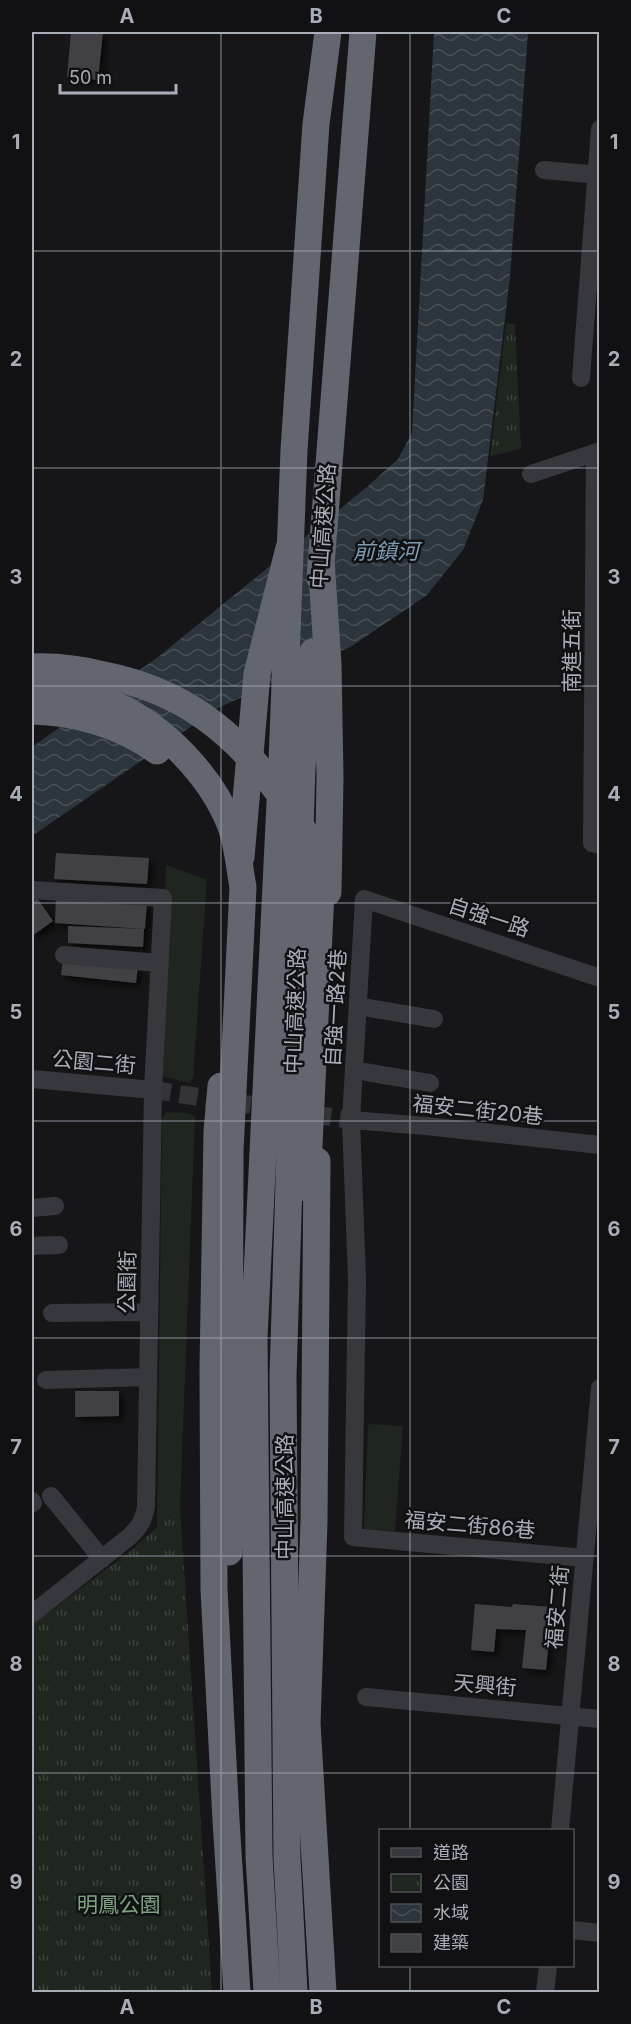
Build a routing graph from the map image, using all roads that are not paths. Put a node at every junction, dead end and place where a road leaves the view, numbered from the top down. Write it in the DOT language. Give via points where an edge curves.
graph roads {
  1 [pos="321,32"];
  2 [pos="327,32"];
  3 [pos="363,32"];
  4 [pos="370,32"];
  5 [pos="357,106"];
  6 [pos="316,124"];
  7 [pos="600,129"];
  8 [pos="544,170"];
  9 [pos="598,175"];
  10 [pos="581,378"];
  11 [pos="597,452"];
  12 [pos="531,474"];
  13 [pos="289,548"];
  14 [pos="321,560"];
  15 [pos="32,650"];
  16 [pos="32,667"];
  17 [pos="32,688"];
  18 [pos="32,711"];
  19 [pos="600,845"];
  20 [pos="321,870"];
  21 [pos="32,890"];
  22 [pos="364,899"];
  23 [pos="242,900"];
  24 [pos="64,955"];
  25 [pos="159,963"];
  26 [pos="600,978"];
  27 [pos="358,1006"];
  28 [pos="434,1019"];
  29 [pos="354,1070"];
  30 [pos="32,1079"];
  31 [pos="429,1083"];
  32 [pos="153,1090"];
  33 [pos="351,1120"];
  34 [pos="600,1145"];
  35 [pos="55,1206"];
  36 [pos="32,1208"];
  37 [pos="59,1245"];
  38 [pos="32,1246"];
  39 [pos="149,1312"];
  40 [pos="52,1313"];
  41 [pos="148,1377"];
  42 [pos="46,1380"];
  43 [pos="600,1388"];
  44 [pos="51,1496"];
  45 [pos="352,1537"];
  46 [pos="584,1558"];
  47 [pos="102,1559"];
  48 [pos="32,1614"];
  49 [pos="366,1696"];
  50 [pos="570,1716"];
  51 [pos="600,1719"];
  52 [pos="308,1724"];
  53 [pos="560,1829"];
  54 [pos="232,1920"];
  55 [pos="574,1930"];
  56 [pos="600,1933"];
  57 [pos="548,1967"];
  58 [pos="237,1992"];
  59 [pos="267,1992"];
  60 [pos="294,1992"];
  61 [pos="323,1992"];
  62 [pos="545,1992"];
  1 -- 6 [label="highway"];
  2 -- 6 [label="highway, 中山高速公路"];
  3 -- 5 [label="highway, 中山高速公路"];
  4 -- 5 [label="highway"];
  5 -- 14 [label="highway, 中山高速公路"];
  6 -- 13 [label="highway, 中山高速公路"];
  7 -- 9 [label="street"];
  8 -- 9 [label="street"];
  9 -- 10 [label="street"];
  11 -- 12 [label="street"];
  11 -- 19 [label="street, 南進五街" via="592,843"];
  13 -- 54 [label="highway" via="257,674 217,1132 214,1589"];
  13 -- 59 [label="highway, 中山高速公路, bridge" via="254,1337 259,1856"];
  14 -- 52 [label="highway" via="330,777 328,913 317,1102 314,1522"];
  14 -- 60 [label="highway, 中山高速公路, bridge" via="302,767 283,1376 287,1858"];
  15 -- 20 [label="highway, bridge" via="71,651 142,667 183,686 223,712 290,786 316,843"];
  16 -- 20 [label="highway, bridge" via="75,668 129,680 201,714 260,767 297,818"];
  17 -- 23 [label="highway, bridge" via="76,694 119,707 180,750 217,797 230,824 237,849"];
  18 -- 23 [label="highway, bridge" via="81,717 111,726 148,745 174,765 216,820 227,844"];
  20 -- 52 [label="highway, bridge" via="297,1458 302,1654"];
  21 -- 25 [label="street, 公園街" via="163,898"];
  22 -- 26 [label="street, 自強一路"];
  22 -- 27 [label="street, 自強一路2巷"];
  23 -- 54 [label="highway, bridge" via="230,1151 229,1552 239,1802"];
  24 -- 25 [label="street"];
  25 -- 32 [label="street, 公園街"];
  27 -- 28 [label="street"];
  27 -- 29 [label="street, 自強一路2巷"];
  29 -- 31 [label="street"];
  29 -- 33 [label="street, 自強一路2巷"];
  30 -- 32 [label="street, 公園二街"];
  32 -- 39 [label="street, 公園街"];
  33 -- 34 [label="street, 福安二街20巷"];
  33 -- 45 [label="street, 自強一路2巷" via="357,1279"];
  35 -- 36 [label="street"];
  37 -- 38 [label="street"];
  39 -- 40 [label="street"];
  39 -- 41 [label="street, 公園街"];
  41 -- 42 [label="street"];
  41 -- 47 [label="street, 公園街" via="145,1517 138,1529"];
  43 -- 46 [label="street, 福安二街"];
  44 -- 47 [label="street"];
  45 -- 46 [label="street, 福安二街86巷"];
  46 -- 50 [label="street, 福安二街"];
  47 -- 48 [label="street, 公園街"];
  49 -- 50 [label="street, 天興街"];
  50 -- 51 [label="street, 天興街"];
  50 -- 53 [label="street, 福安二街"];
  52 -- 61 [label="highway"];
  54 -- 58 [label="highway"];
  55 -- 56 [label="street"];
  57 -- 62 [label="street"];
}
